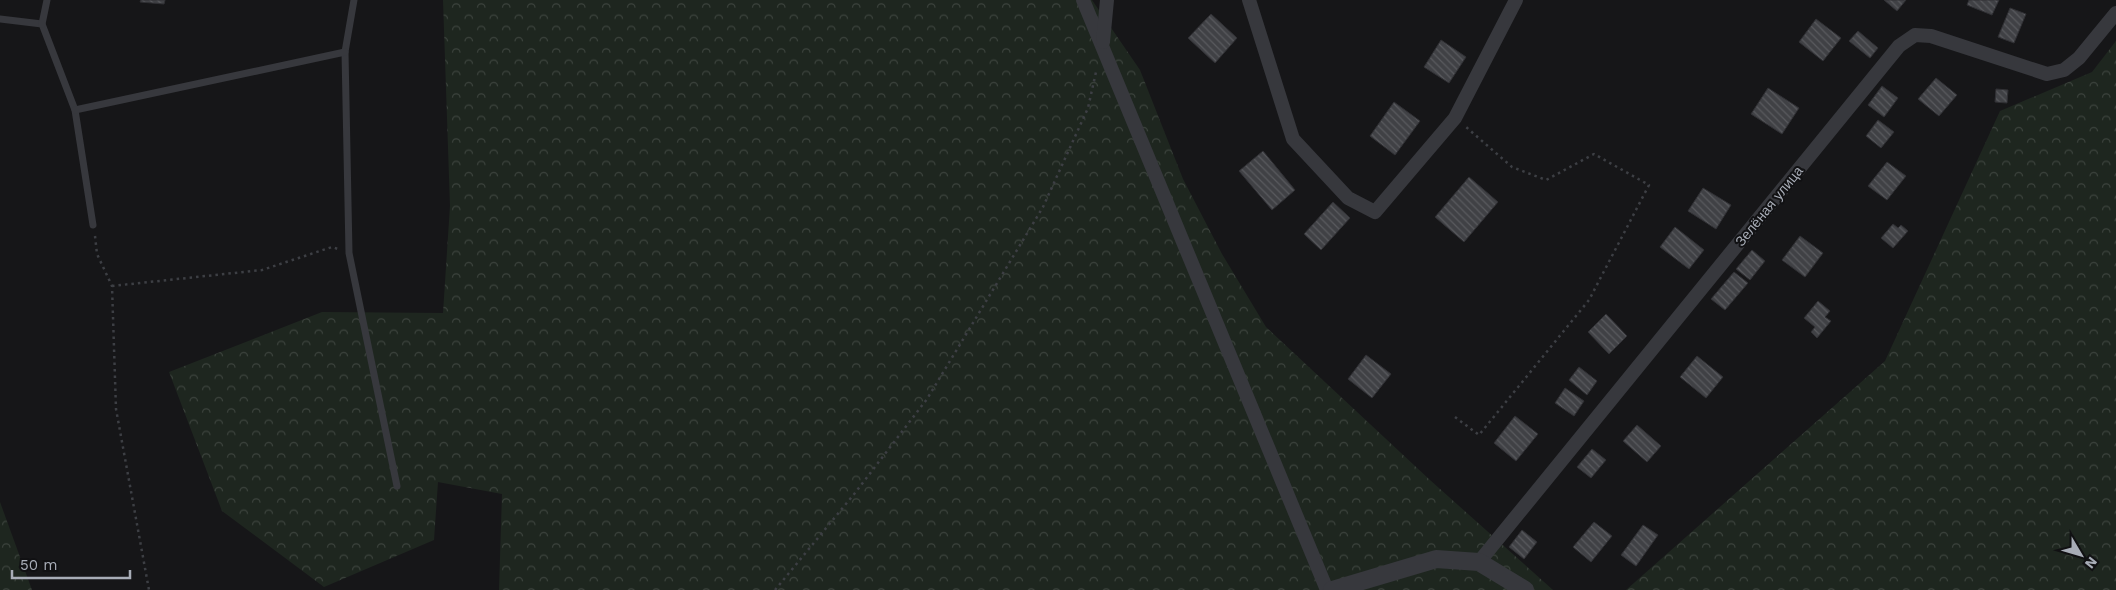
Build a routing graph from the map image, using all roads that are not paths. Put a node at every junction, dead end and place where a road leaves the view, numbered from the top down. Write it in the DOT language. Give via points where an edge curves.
graph roads {
  1 [pos="47,0"];
  2 [pos="354,0"];
  3 [pos="1083,0"];
  4 [pos="1107,0"];
  5 [pos="1249,0"];
  6 [pos="1516,0"];
  7 [pos="2116,13"];
  8 [pos="0,19"];
  9 [pos="42,24"];
  10 [pos="1103,44"];
  11 [pos="345,52"];
  12 [pos="75,110"];
  13 [pos="93,225"];
  14 [pos="397,486"];
  15 [pos="1479,562"];
  16 [pos="1327,590"];
  17 [pos="1332,590"];
  18 [pos="1525,590"];
  1 -- 9 [label="lane"];
  2 -- 11 [label="lane"];
  3 -- 10 [label="street"];
  4 -- 10 [label="street"];
  5 -- 6 [label="street" via="1293,139 1348,198 1375,212 1455,118"];
  7 -- 15 [label="street, Зелёная улица" via="2080,58 2064,70 2048,74 1931,36 1914,35 1899,46"];
  8 -- 9 [label="lane"];
  9 -- 12 [label="lane"];
  10 -- 16 [label="street"];
  11 -- 12 [label="lane"];
  11 -- 14 [label="lane" via="349,253"];
  12 -- 13 [label="lane"];
  15 -- 17 [label="street" via="1436,559"];
  15 -- 18 [label="street"];
}
